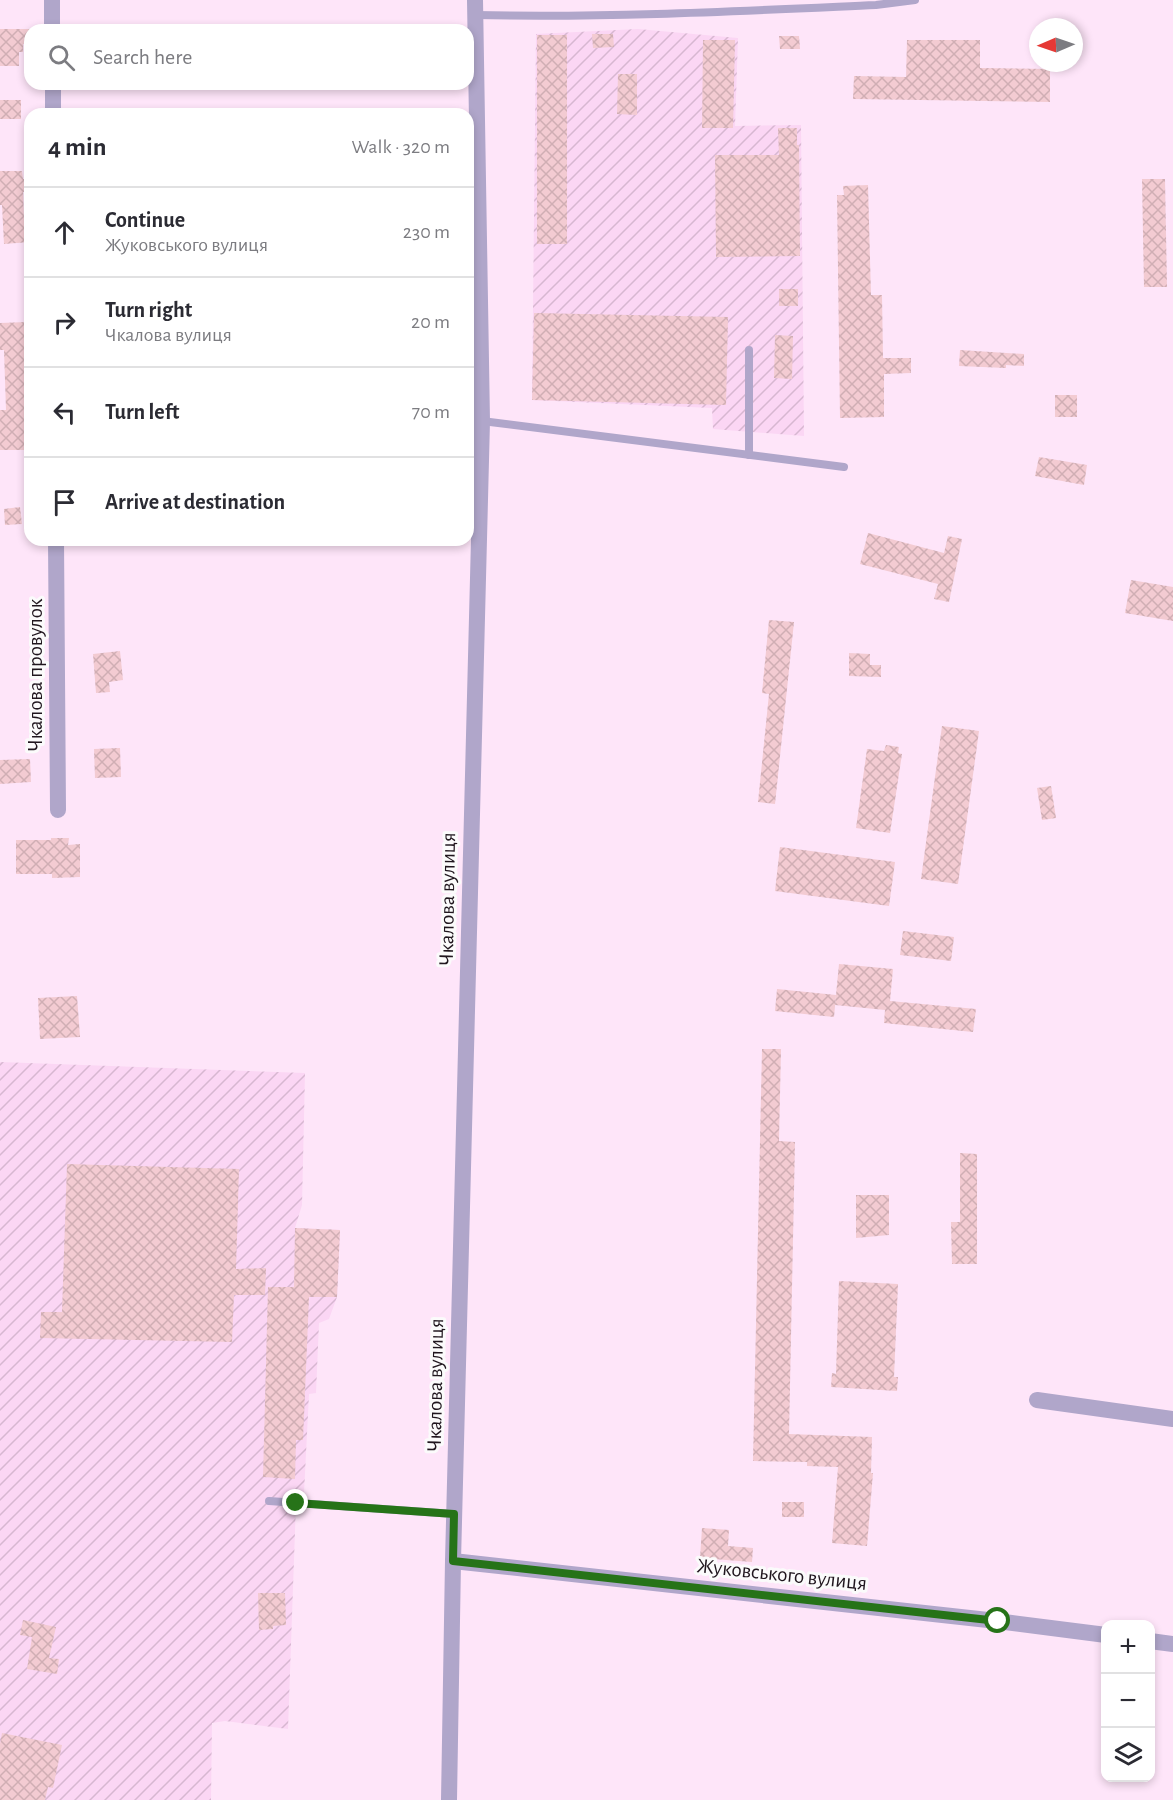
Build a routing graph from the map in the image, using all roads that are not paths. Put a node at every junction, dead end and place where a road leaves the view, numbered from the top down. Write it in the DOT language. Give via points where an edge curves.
graph roads {
  1 [pos="52,0"];
  2 [pos="915,0"];
  3 [pos="475,8"];
  4 [pos="52,24"];
  5 [pos="53,90"];
  6 [pos="53,108"];
  7 [pos="749,350"];
  8 [pos="482,421"];
  9 [pos="748,455"];
  10 [pos="844,467"];
  11 [pos="56,546"];
  12 [pos="58,810"];
  13 [pos="1037,1400"];
  14 [pos="1173,1419"];
  15 [pos="269,1501"];
  16 [pos="454,1514"];
  17 [pos="453,1561"];
  18 [pos="1101,1634"];
  19 [pos="1155,1642"];
  20 [pos="1173,1644"];
  21 [pos="449,1800"];
  1 -- 4 [label="street"];
  2 -- 3 [label="lane" via="629,16 566,17"];
  3 -- 8 [label="street, Чкалова вулиця"];
  5 -- 6 [label="street"];
  7 -- 9 [label="lane"];
  8 -- 9 [label="lane"];
  8 -- 16 [label="street, Чкалова вулиця"];
  9 -- 10 [label="lane"];
  11 -- 12 [label="street, Чкалова провулок"];
  13 -- 14 [label="street"];
  15 -- 16 [label="lane"];
  16 -- 17 [label="street, Чкалова вулиця"];
  17 -- 18 [label="street, Жуковського вулиця"];
  17 -- 21 [label="street, Чкалова вулиця"];
  19 -- 20 [label="street"];
}
